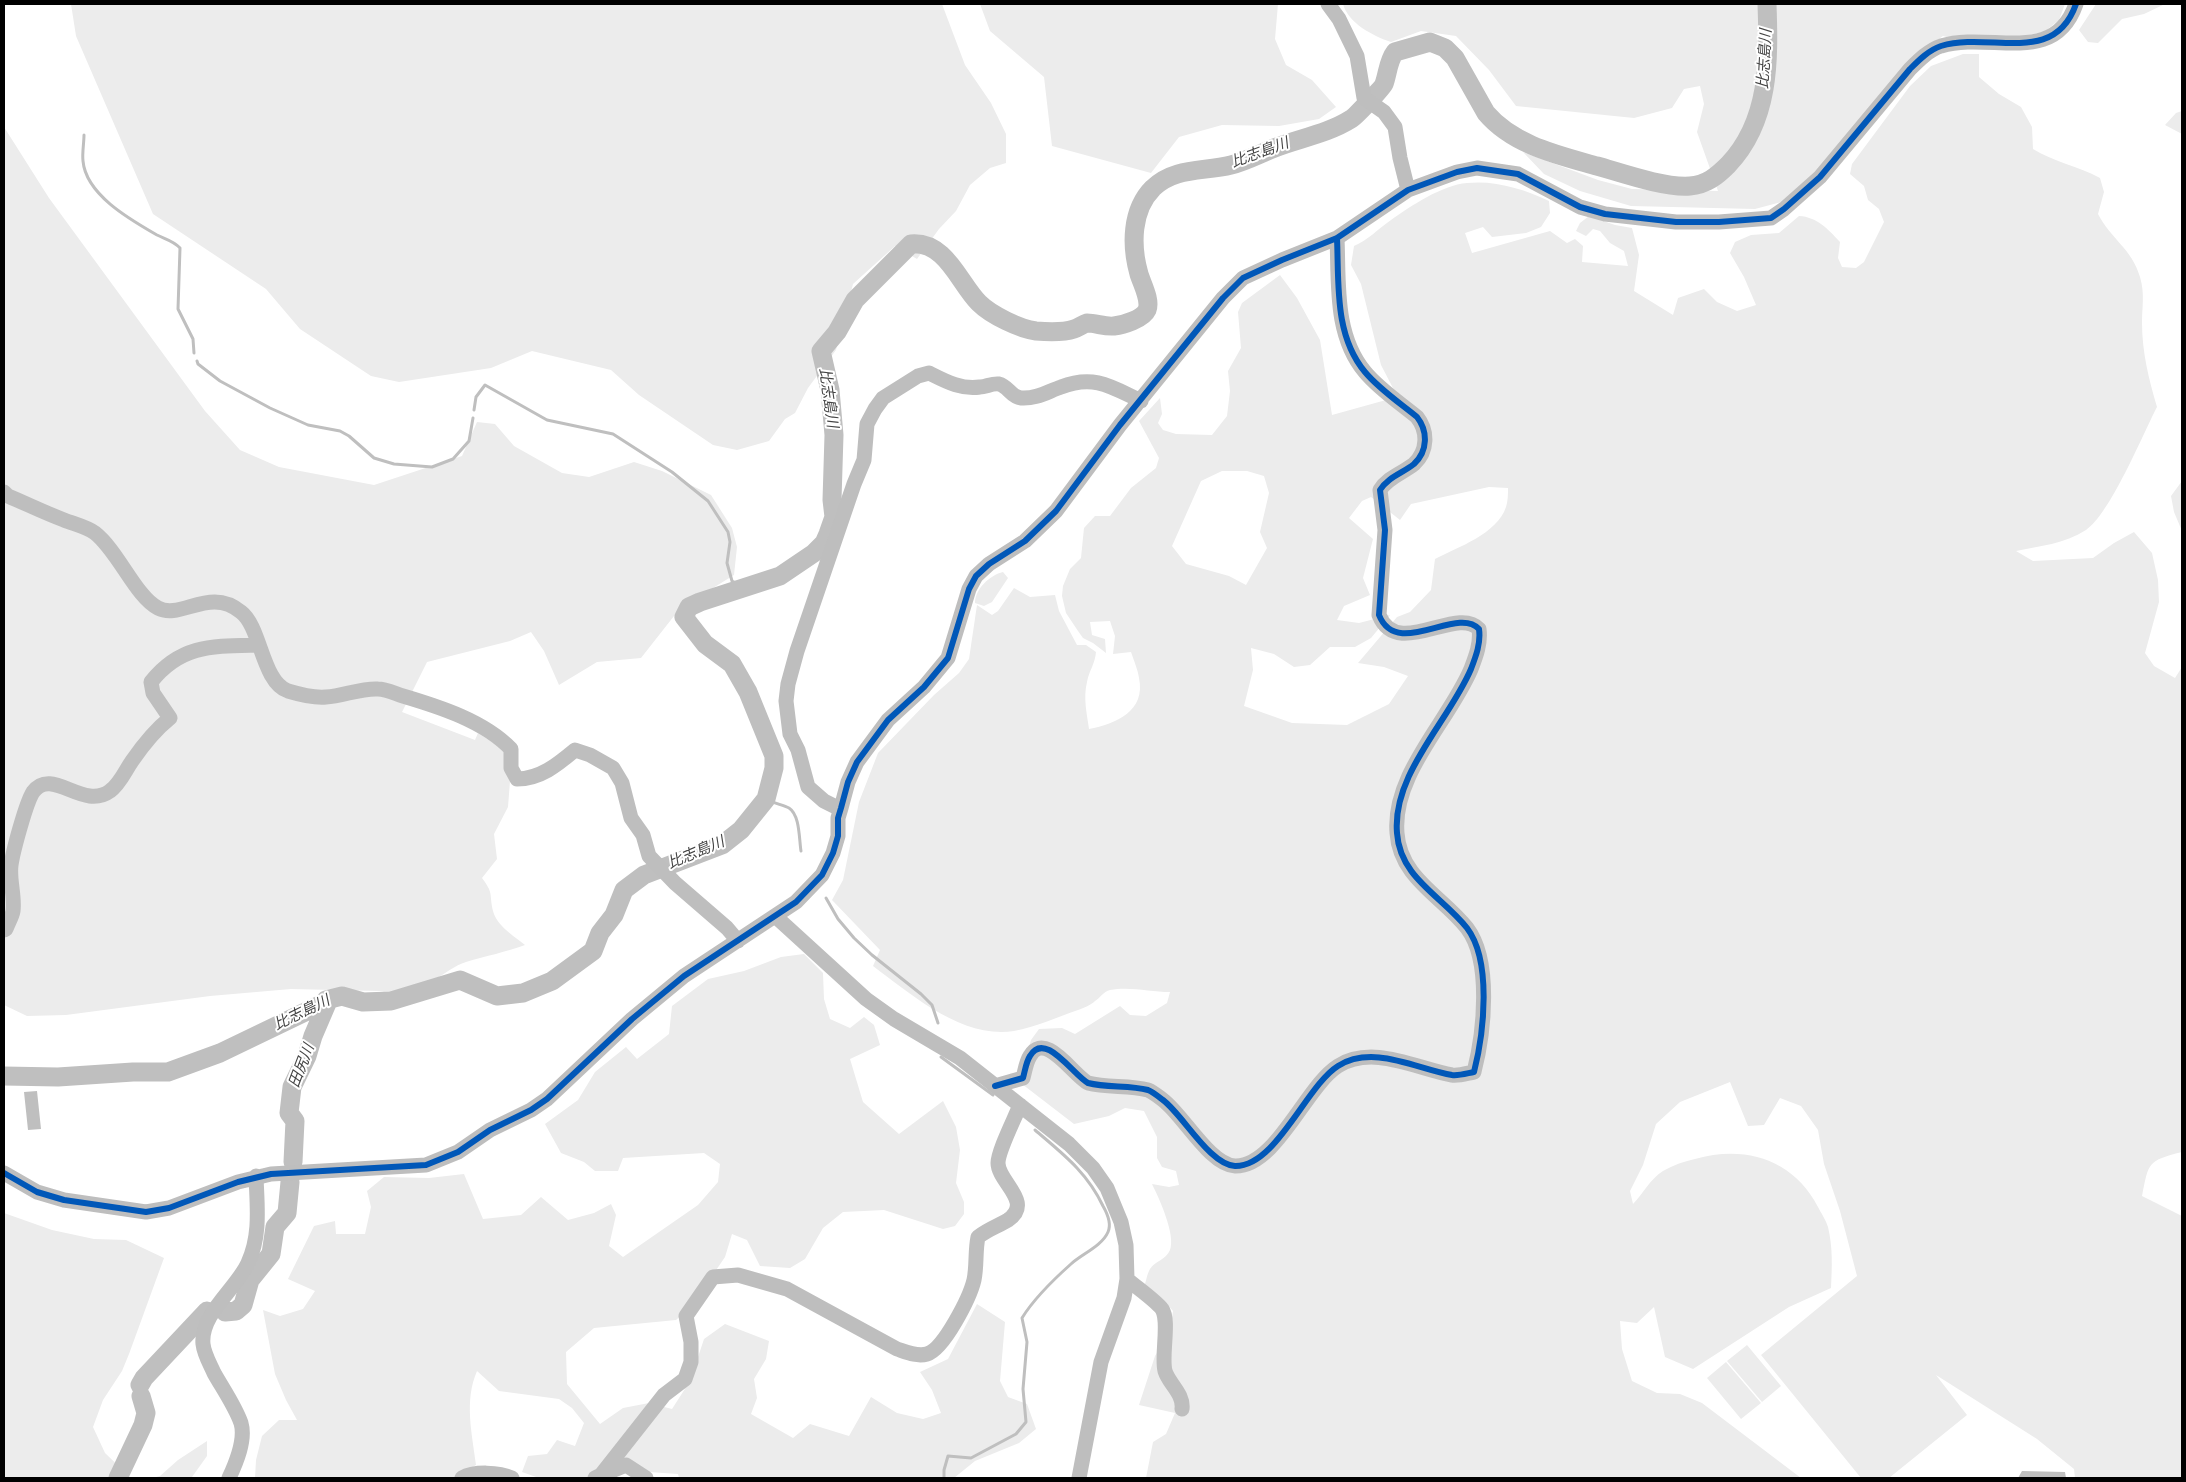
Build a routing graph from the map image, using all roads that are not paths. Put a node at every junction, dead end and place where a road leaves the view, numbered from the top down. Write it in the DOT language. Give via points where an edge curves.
graph roads {
  1 [pos="1328,4"];
  2 [pos="2076,4"];
  3 [pos="1408,190"];
  4 [pos="1337,238"];
  5 [pos="1141,401"];
  6 [pos="4,492"];
  7 [pos="259,645"];
  8 [pos="840,809"];
  9 [pos="775,916"];
  10 [pos="4,930"];
  11 [pos="738,941"];
  12 [pos="995,1086"];
  13 [pos="1020,1105"];
  14 [pos="4,1173"];
  15 [pos="256,1176"];
  16 [pos="1127,1279"];
  17 [pos="1182,1409"];
  18 [pos="598,1477"];
  19 [pos="229,1478"];
  20 [pos="462,1478"];
  21 [pos="512,1478"];
  22 [pos="646,1478"];
  23 [pos="1079,1478"];
  1 -- 3 [label="street" via="1339,19 1356,56 1364,98 1384,112 1395,127"];
  2 -- 3 [label="street" via="2066,25 2050,38 2025,42 1955,43 1926,54 1910,68 1820,177 1770,218 1676,222 1605,214 1580,207 1518,174 1477,168"];
  3 -- 4 [label="street"];
  4 -- 5 [label="street" via="1243,278 1223,298"];
  4 -- 12 [label="street" via="1341,321 1350,350 1368,375 1417,417 1426,437 1415,463 1386,482 1380,490 1385,530 1379,615 1393,631 1419,632 1461,623 1471,623 1479,629 1476,654 1458,697 1402,792 1397,833 1405,862 1417,879 1467,928 1478,950 1483,991 1481,1036 1474,1072 1452,1075 1403,1061 1370,1057 1354,1059 1338,1066 1321,1082 1268,1151 1235,1166 1216,1158 1166,1102 1149,1090 1088,1083 1050,1050 1042,1047 1036,1048 1029,1056 1023,1078"];
  5 -- 8 [label="street" via="1056,511 1025,541 976,576 948,658 871,740 848,782"];
  5 -- 8 [label="street" via="1102,382 1061,386 1044,395 1020,398 1002,385 961,386 929,373 918,376 883,398 867,424 864,460 797,651 786,702 790,734 808,787"];
  6 -- 7 [label="street" via="95,534 156,608 170,612 204,602 235,607 250,619"];
  7 -- 10 [label="street" via="215,646 181,656 167,664 151,682 153,693 170,718 157,728 109,792 97,797 82,796 60,785 47,783 38,786 31,796 11,866 13,911"];
  7 -- 11 [label="street" via="271,673 288,691 324,698 378,688 456,713 511,749 511,768 517,780 532,779 575,750 606,763 622,783 631,818 643,835 649,856"];
  8 -- 9 [label="street" via="838,836 822,875 796,902"];
  9 -- 11 [label="street"];
  9 -- 12 [label="street" via="866,999 960,1058"];
  11 -- 15 [label="street" via="684,976 632,1019 547,1099 490,1130 458,1152 426,1164"];
  12 -- 13 [label="street"];
  13 -- 16 [label="street" via="1081,1155 1107,1188 1121,1222"];
  13 -- 18 [label="street" via="998,1162 1000,1175 1014,1192 1016,1210 1008,1220 978,1237 974,1279 968,1298 938,1348 927,1354 912,1354 787,1289 738,1275 713,1277 686,1316 691,1362 685,1379 664,1396"];
  14 -- 15 [label="street" via="38,1192 64,1200 146,1212 169,1208"];
  15 -- 19 [label="street" via="257,1239 248,1263 207,1324 203,1344 241,1425 240,1454"];
  16 -- 17 [label="street" via="1162,1309 1166,1371 1181,1399"];
  16 -- 23 [label="street" via="1124,1298 1101,1362"];
  18 -- 22 [label="street" via="626,1465"];
  20 -- 21 [label="street" via="470,1474"];
}
